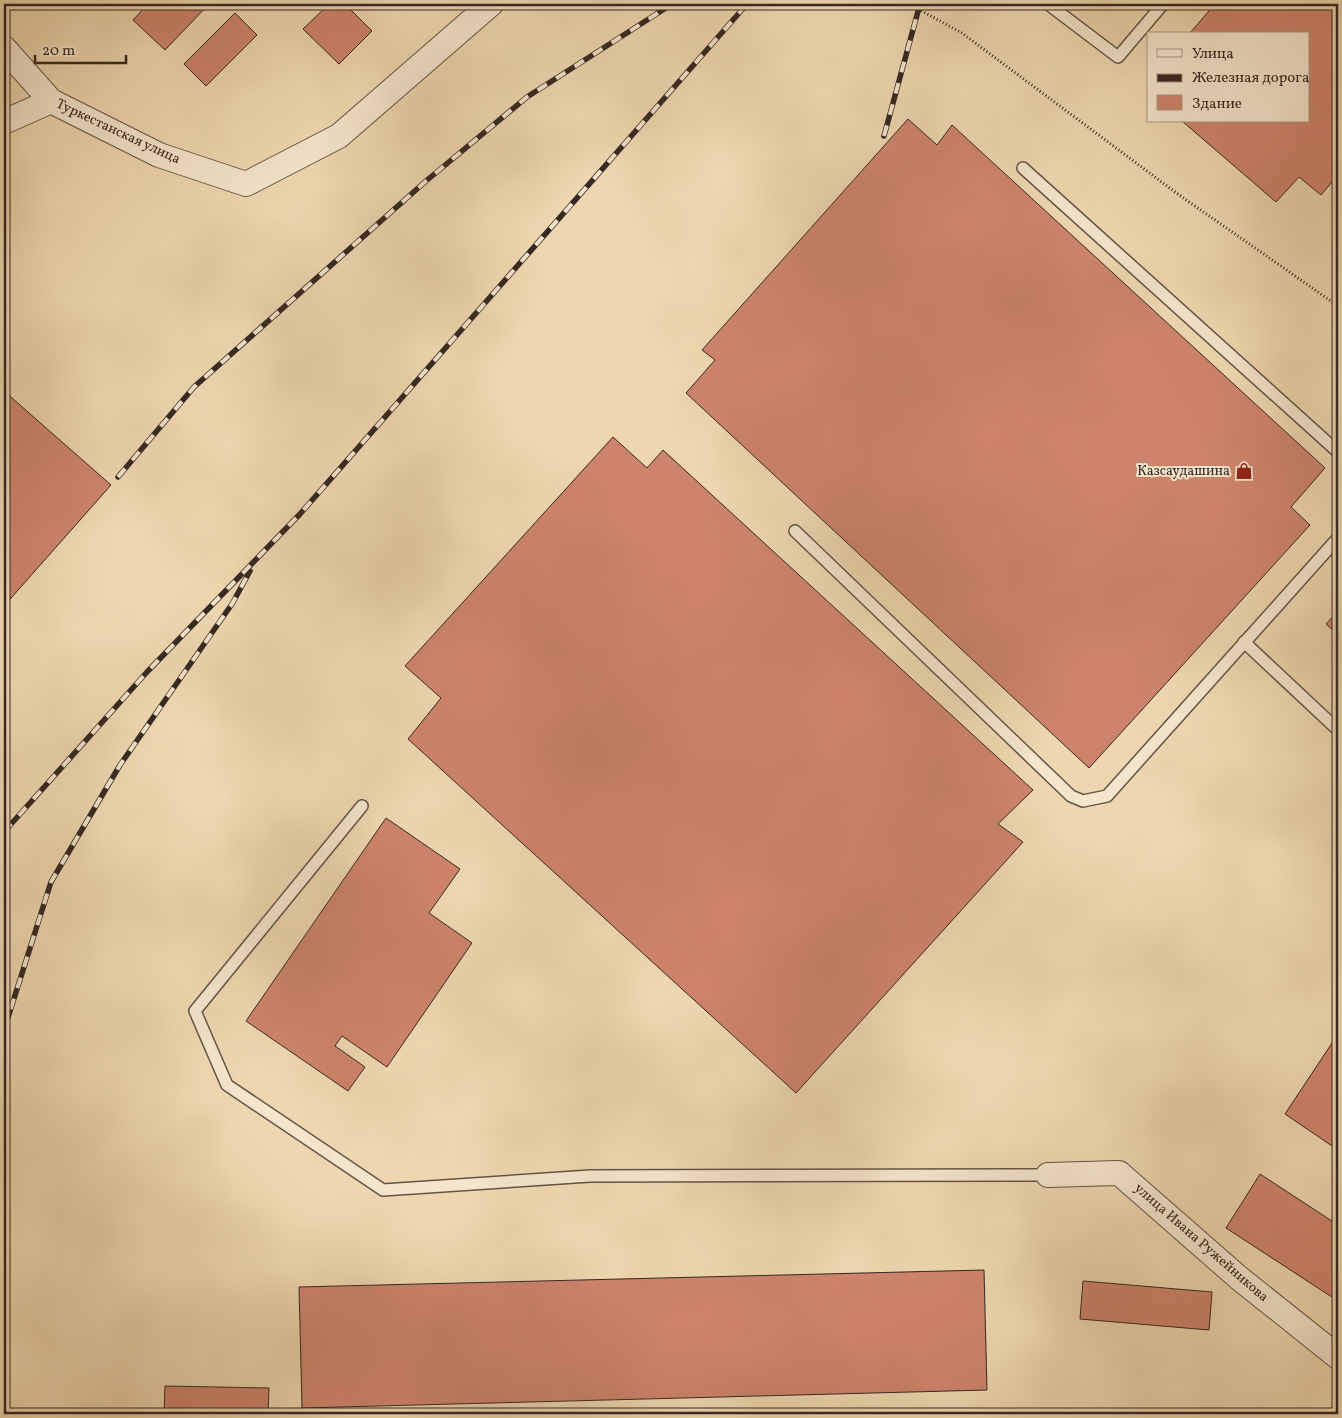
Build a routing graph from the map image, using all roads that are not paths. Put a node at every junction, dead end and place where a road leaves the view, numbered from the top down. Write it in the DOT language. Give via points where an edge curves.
graph roads {
  1 [pos="491,4"];
  2 [pos="1048,4"];
  3 [pos="1163,4"];
  4 [pos="4,48"];
  5 [pos="51,101"];
  6 [pos="4,122"];
  7 [pos="1023,168"];
  8 [pos="1338,452"];
  9 [pos="795,531"];
  10 [pos="1338,538"];
  11 [pos="1244,642"];
  12 [pos="1338,730"];
  13 [pos="362,806"];
  14 [pos="1048,1176"];
  15 [pos="1338,1357"];
  1 -- 5 [label="street, Туркестанская улица" via="338,136 246,184 159,154"];
  2 -- 3 [label="lane" via="1118,57"];
  4 -- 5 [label="street, Туркестанская улица"];
  5 -- 6 [label="street"];
  7 -- 8 [label="lane"];
  9 -- 11 [label="lane" via="1071,796 1083,801 1107,796"];
  10 -- 11 [label="lane"];
  11 -- 12 [label="lane"];
  13 -- 14 [label="lane" via="195,1011 227,1085 383,1190 590,1176"];
  14 -- 15 [label="street, улица Ивана Ружейникова" via="1119,1173 1239,1278"];
}
